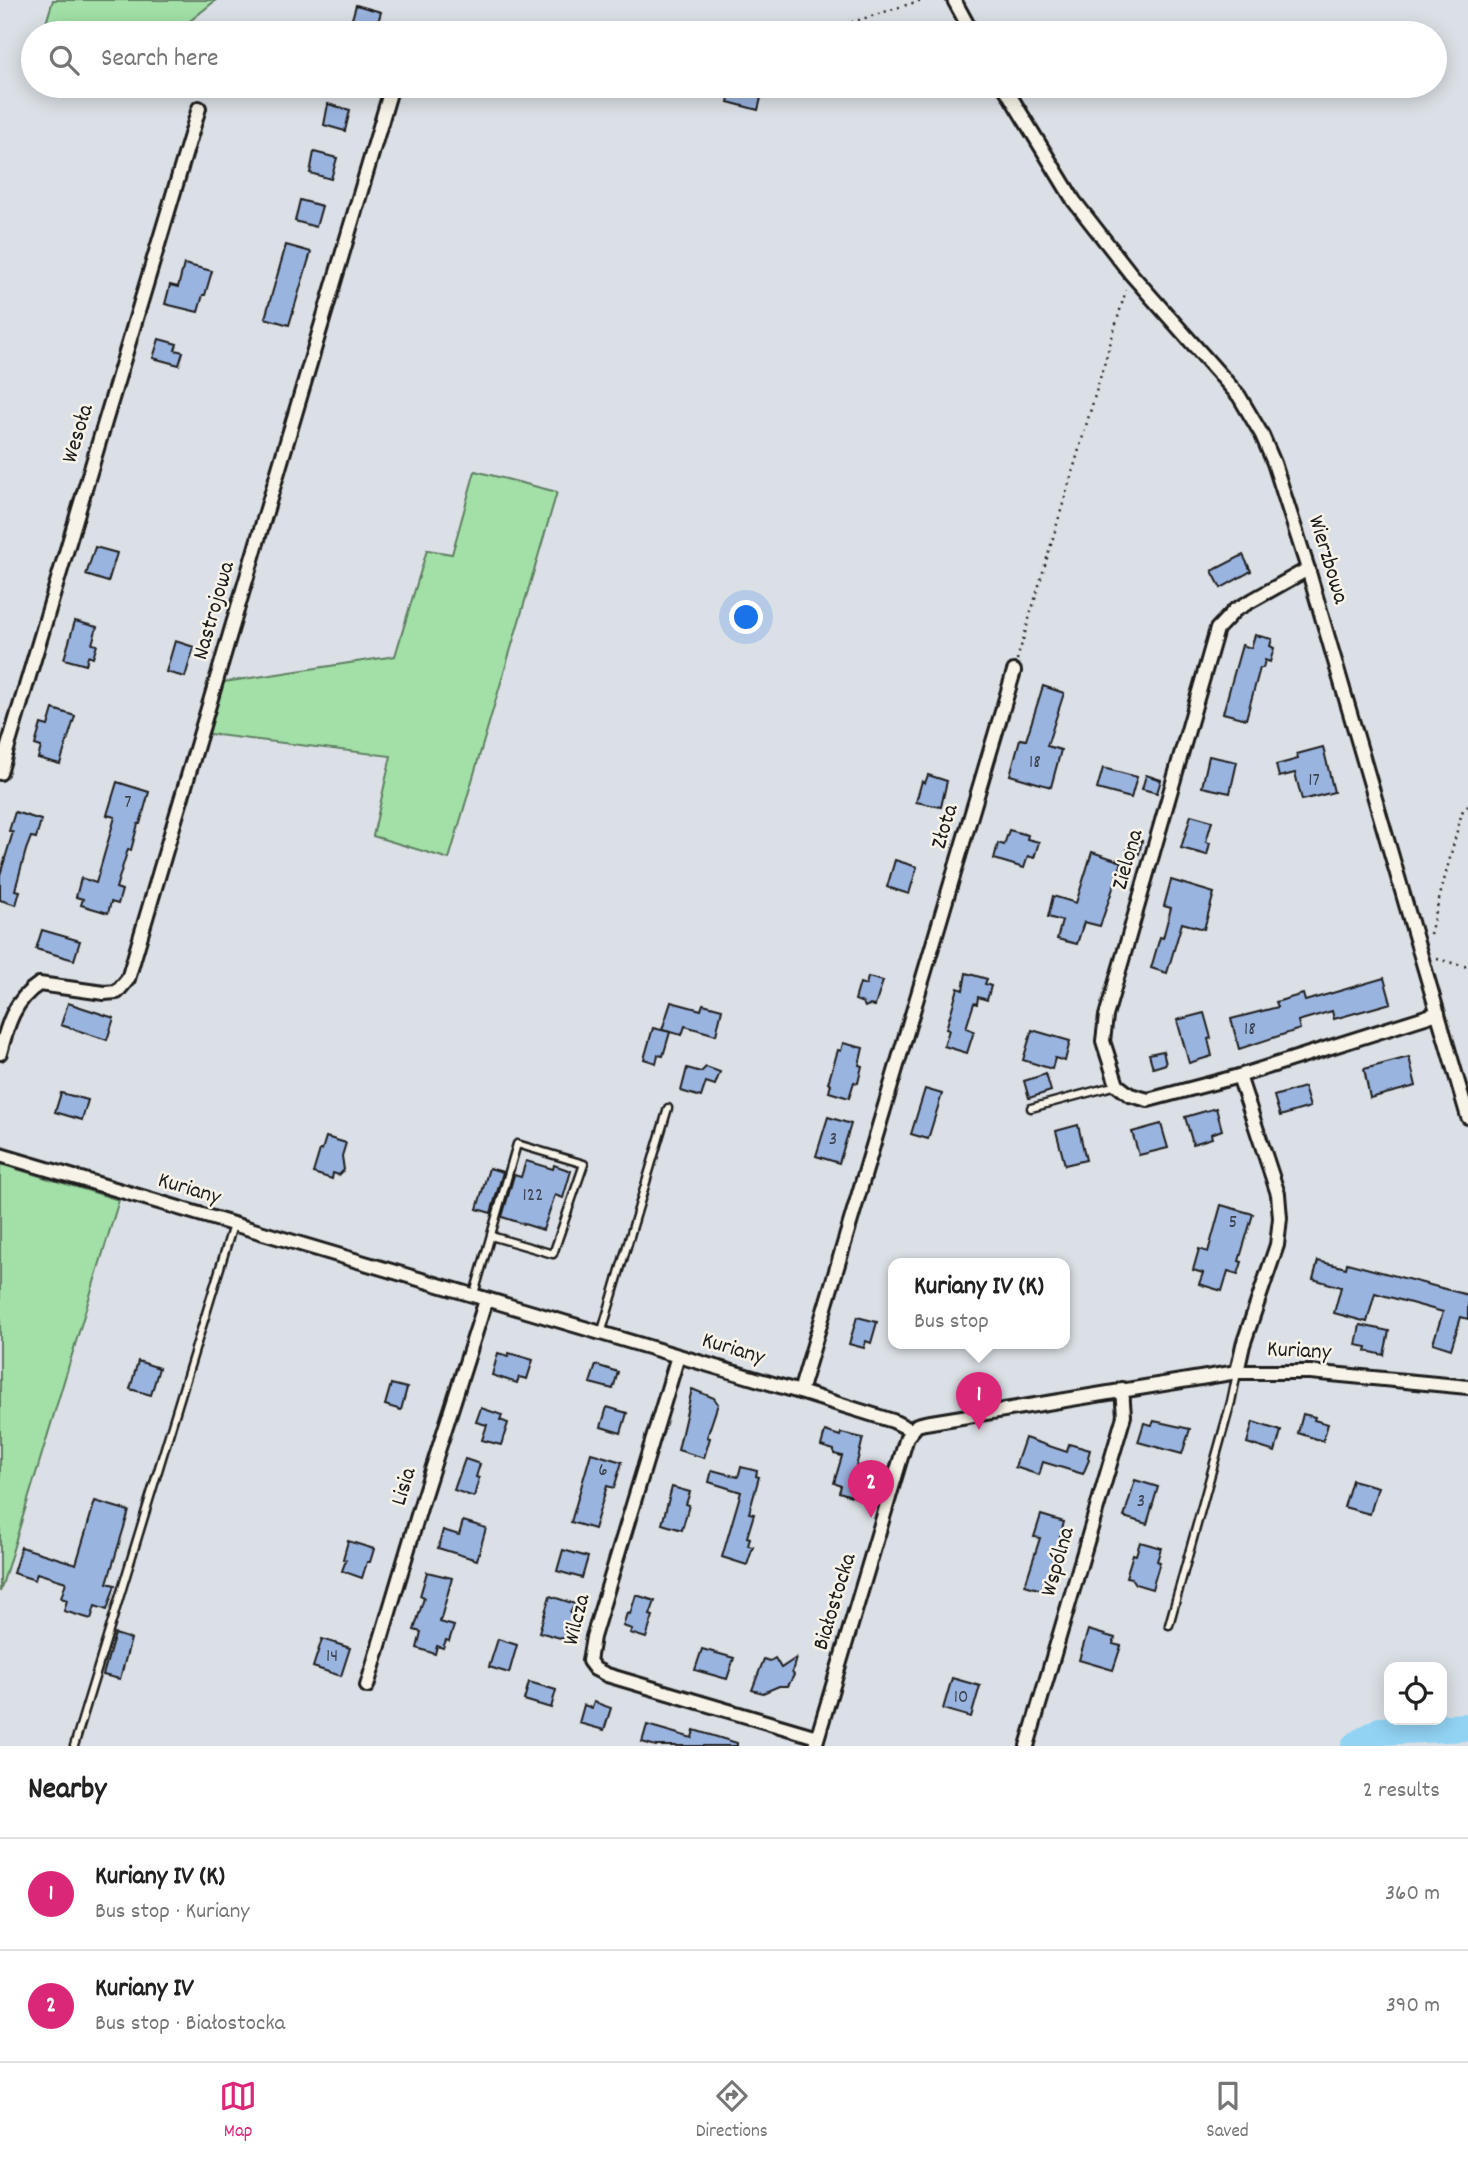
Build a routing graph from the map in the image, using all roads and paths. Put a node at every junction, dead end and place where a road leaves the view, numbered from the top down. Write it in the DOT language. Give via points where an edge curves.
graph roads {
  1 [pos="922,0"];
  2 [pos="954,0"];
  3 [pos="855,21"];
  4 [pos="965,21"];
  5 [pos="388,98"];
  6 [pos="1011,98"];
  7 [pos="199,108"];
  8 [pos="1131,274"];
  9 [pos="1308,569"];
  10 [pos="1014,671"];
  11 [pos="0,773"];
  12 [pos="1468,806"];
  13 [pos="1430,933"];
  14 [pos="1423,960"];
  15 [pos="1468,967"];
  16 [pos="1438,1013"];
  17 [pos="0,1053"];
  18 [pos="1239,1076"];
  19 [pos="1117,1085"];
  20 [pos="668,1108"];
  21 [pos="1031,1108"];
  22 [pos="1468,1117"];
  23 [pos="0,1155"];
  24 [pos="233,1224"];
  25 [pos="491,1236"];
  26 [pos="473,1296"];
  27 [pos="486,1300"];
  28 [pos="601,1334"];
  29 [pos="678,1356"];
  30 [pos="1237,1371"];
  31 [pos="1468,1387"];
  32 [pos="1122,1390"];
  33 [pos="800,1392"];
  34 [pos="911,1430"];
  35 [pos="1169,1625"];
  36 [pos="366,1686"];
  37 [pos="816,1742"];
  38 [pos="74,1746"];
  39 [pos="1027,1746"];
  1 -- 3 [label="path"];
  2 -- 4 [label="street"];
  5 -- 17 [label="street, Nastrojowa" via="128,979 117,992 104,993 39,984 29,990 9,1019"];
  6 -- 8 [label="street, Wierzbowa" via="1074,201"];
  7 -- 11 [label="street, Wesoła"];
  8 -- 9 [label="street, Wierzbowa" via="1239,396 1274,463"];
  8 -- 10 [label="path"];
  9 -- 14 [label="street, Wierzbowa"];
  9 -- 19 [label="street, Zielona" via="1235,610 1217,629 1106,1016 1103,1041"];
  10 -- 33 [label="street, Złota"];
  12 -- 13 [label="path" via="1462,812"];
  14 -- 15 [label="path" via="1441,959"];
  14 -- 16 [label="street, Wierzbowa"];
  16 -- 18 [label="street"];
  16 -- 22 [label="street, Wierzbowa"];
  18 -- 19 [label="street" via="1148,1100"];
  18 -- 30 [label="street" via="1278,1194 1280,1218 1277,1245"];
  19 -- 21 [label="lane"];
  20 -- 28 [label="lane"];
  23 -- 24 [label="street, Kuriany"];
  24 -- 26 [label="street, Kuriany"];
  24 -- 38 [label="lane"];
  25 -- 25 [label="lane" via="517,1144 584,1164 553,1254"];
  25 -- 26 [label="lane"];
  26 -- 27 [label="street, Kuriany"];
  27 -- 28 [label="street, Kuriany"];
  27 -- 36 [label="street, Lisia"];
  28 -- 29 [label="street, Kuriany"];
  29 -- 33 [label="street, Kuriany"];
  29 -- 37 [label="street, Wilcza" via="589,1661 607,1675"];
  30 -- 31 [label="street, Kuriany" via="1310,1372"];
  30 -- 32 [label="street, Kuriany"];
  30 -- 35 [label="lane"];
  32 -- 34 [label="street, Kuriany" via="925,1423"];
  32 -- 39 [label="street, Wspólna" via="1124,1416"];
  33 -- 34 [label="street, Kuriany"];
  34 -- 37 [label="street, Białostocka"];
}
